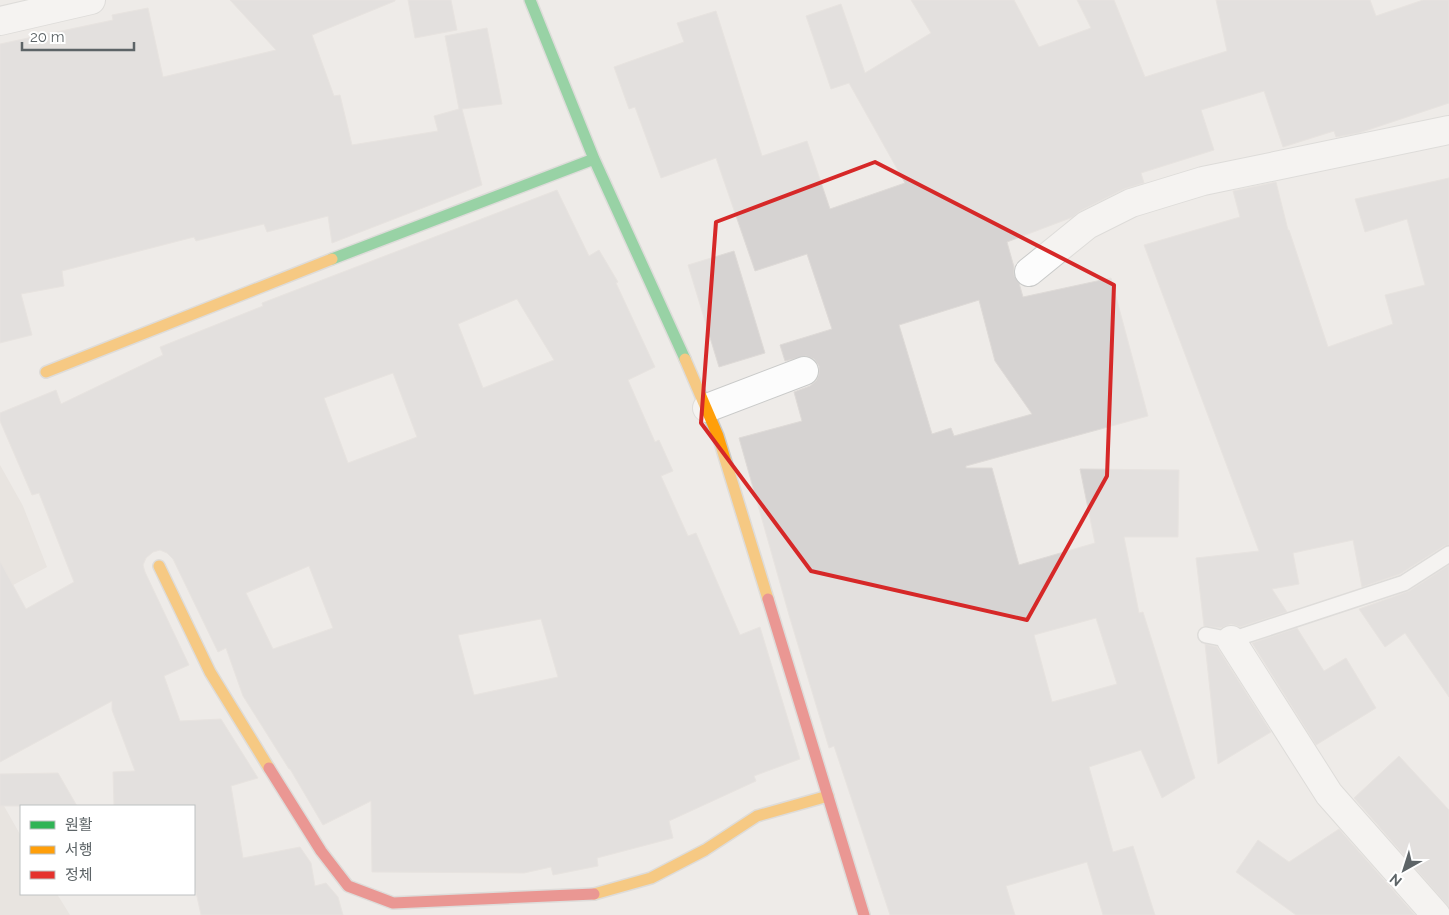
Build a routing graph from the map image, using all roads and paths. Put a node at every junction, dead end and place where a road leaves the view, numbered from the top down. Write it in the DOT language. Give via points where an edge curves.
graph roads {
  1 [pos="90,0"];
  2 [pos="530,0"];
  3 [pos="0,22"];
  4 [pos="1449,130"];
  5 [pos="594,159"];
  6 [pos="1029,272"];
  7 [pos="804,371"];
  8 [pos="46,372"];
  9 [pos="707,408"];
  10 [pos="1449,554"];
  11 [pos="159,566"];
  12 [pos="1218,637"];
  13 [pos="828,796"];
  14 [pos="864,915"];
  15 [pos="1436,915"];
  1 -- 3 [label="street"];
  2 -- 5 [label="street"];
  4 -- 6 [label="street" via="1203,180 1131,204 1087,225"];
  5 -- 8 [label="street"];
  5 -- 9 [label="street"];
  7 -- 9 [label="street"];
  9 -- 13 [label="street"];
  10 -- 12 [label="lane" via="1404,583"];
  11 -- 13 [label="street" via="210,672 321,851 348,886 393,903 594,894 651,878 705,850 757,816"];
  12 -- 15 [label="street" via="1329,794"];
  13 -- 14 [label="street"];
}
